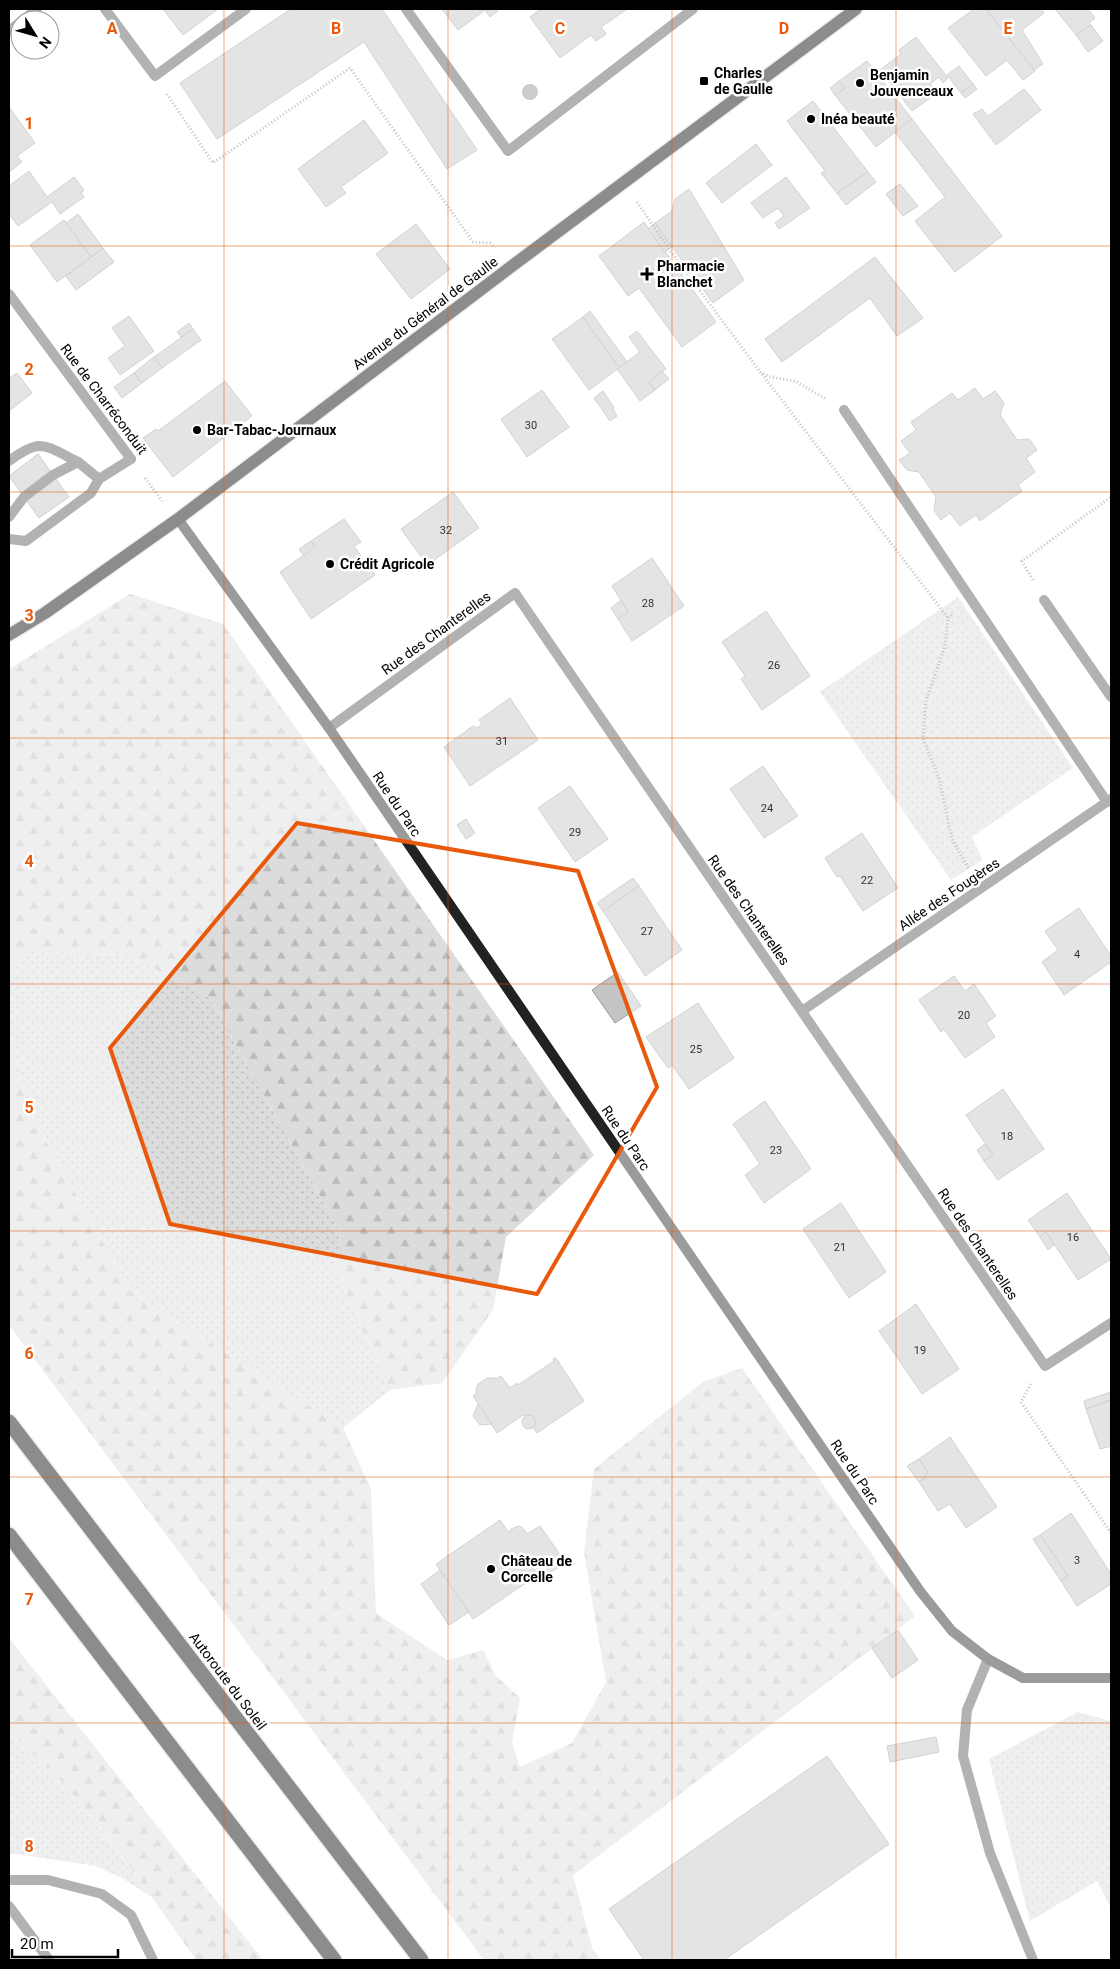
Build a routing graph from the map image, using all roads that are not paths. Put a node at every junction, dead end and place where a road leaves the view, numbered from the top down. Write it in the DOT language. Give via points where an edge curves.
graph roads {
  1 [pos="105,9"];
  2 [pos="246,9"];
  3 [pos="406,9"];
  4 [pos="693,9"];
  5 [pos="856,9"];
  6 [pos="9,294"];
  7 [pos="844,410"];
  8 [pos="9,461"];
  9 [pos="78,462"];
  10 [pos="100,479"];
  11 [pos="9,517"];
  12 [pos="178,519"];
  13 [pos="9,539"];
  14 [pos="1044,600"];
  15 [pos="9,636"];
  16 [pos="1111,697"];
  17 [pos="329,728"];
  18 [pos="1109,801"];
  19 [pos="802,1011"];
  20 [pos="1111,1323"];
  21 [pos="9,1422"];
  22 [pos="9,1535"];
  23 [pos="988,1658"];
  24 [pos="1111,1678"];
  25 [pos="9,1880"];
  26 [pos="9,1906"];
  27 [pos="49,1960"];
  28 [pos="153,1960"];
  29 [pos="334,1960"];
  30 [pos="421,1960"];
  31 [pos="1033,1960"];
  1 -- 2 [label="street" via="155,76"];
  3 -- 4 [label="street" via="508,151"];
  5 -- 12 [label="main road, Avenue du Général de Gaulle"];
  6 -- 10 [label="street, Rue de Charréconduit" via="131,459"];
  7 -- 18 [label="street"];
  8 -- 9 [label="street" via="26,448 44,445"];
  9 -- 10 [label="street"];
  9 -- 11 [label="street" via="53,475 24,497"];
  10 -- 13 [label="street" via="91,493 26,541"];
  12 -- 15 [label="main road, Avenue du Général de Gaulle"];
  12 -- 17 [label="street, Rue du Parc"];
  14 -- 16 [label="street"];
  17 -- 19 [label="street, Rue des Chanterelles" via="515,594"];
  17 -- 23 [label="street, Rue du Parc" via="920,1591 952,1631"];
  18 -- 19 [label="street, Allée des Fougères"];
  19 -- 20 [label="street, Rue des Chanterelles" via="1045,1366"];
  21 -- 30 [label="highway, Autoroute du Soleil"];
  22 -- 29 [label="highway"];
  23 -- 24 [label="street, Rue du Parc" via="1023,1678"];
  23 -- 31 [label="street" via="967,1710 963,1756 990,1853"];
  25 -- 28 [label="street" via="48,1880 102,1894 131,1915"];
  26 -- 27 [label="street"];
}
